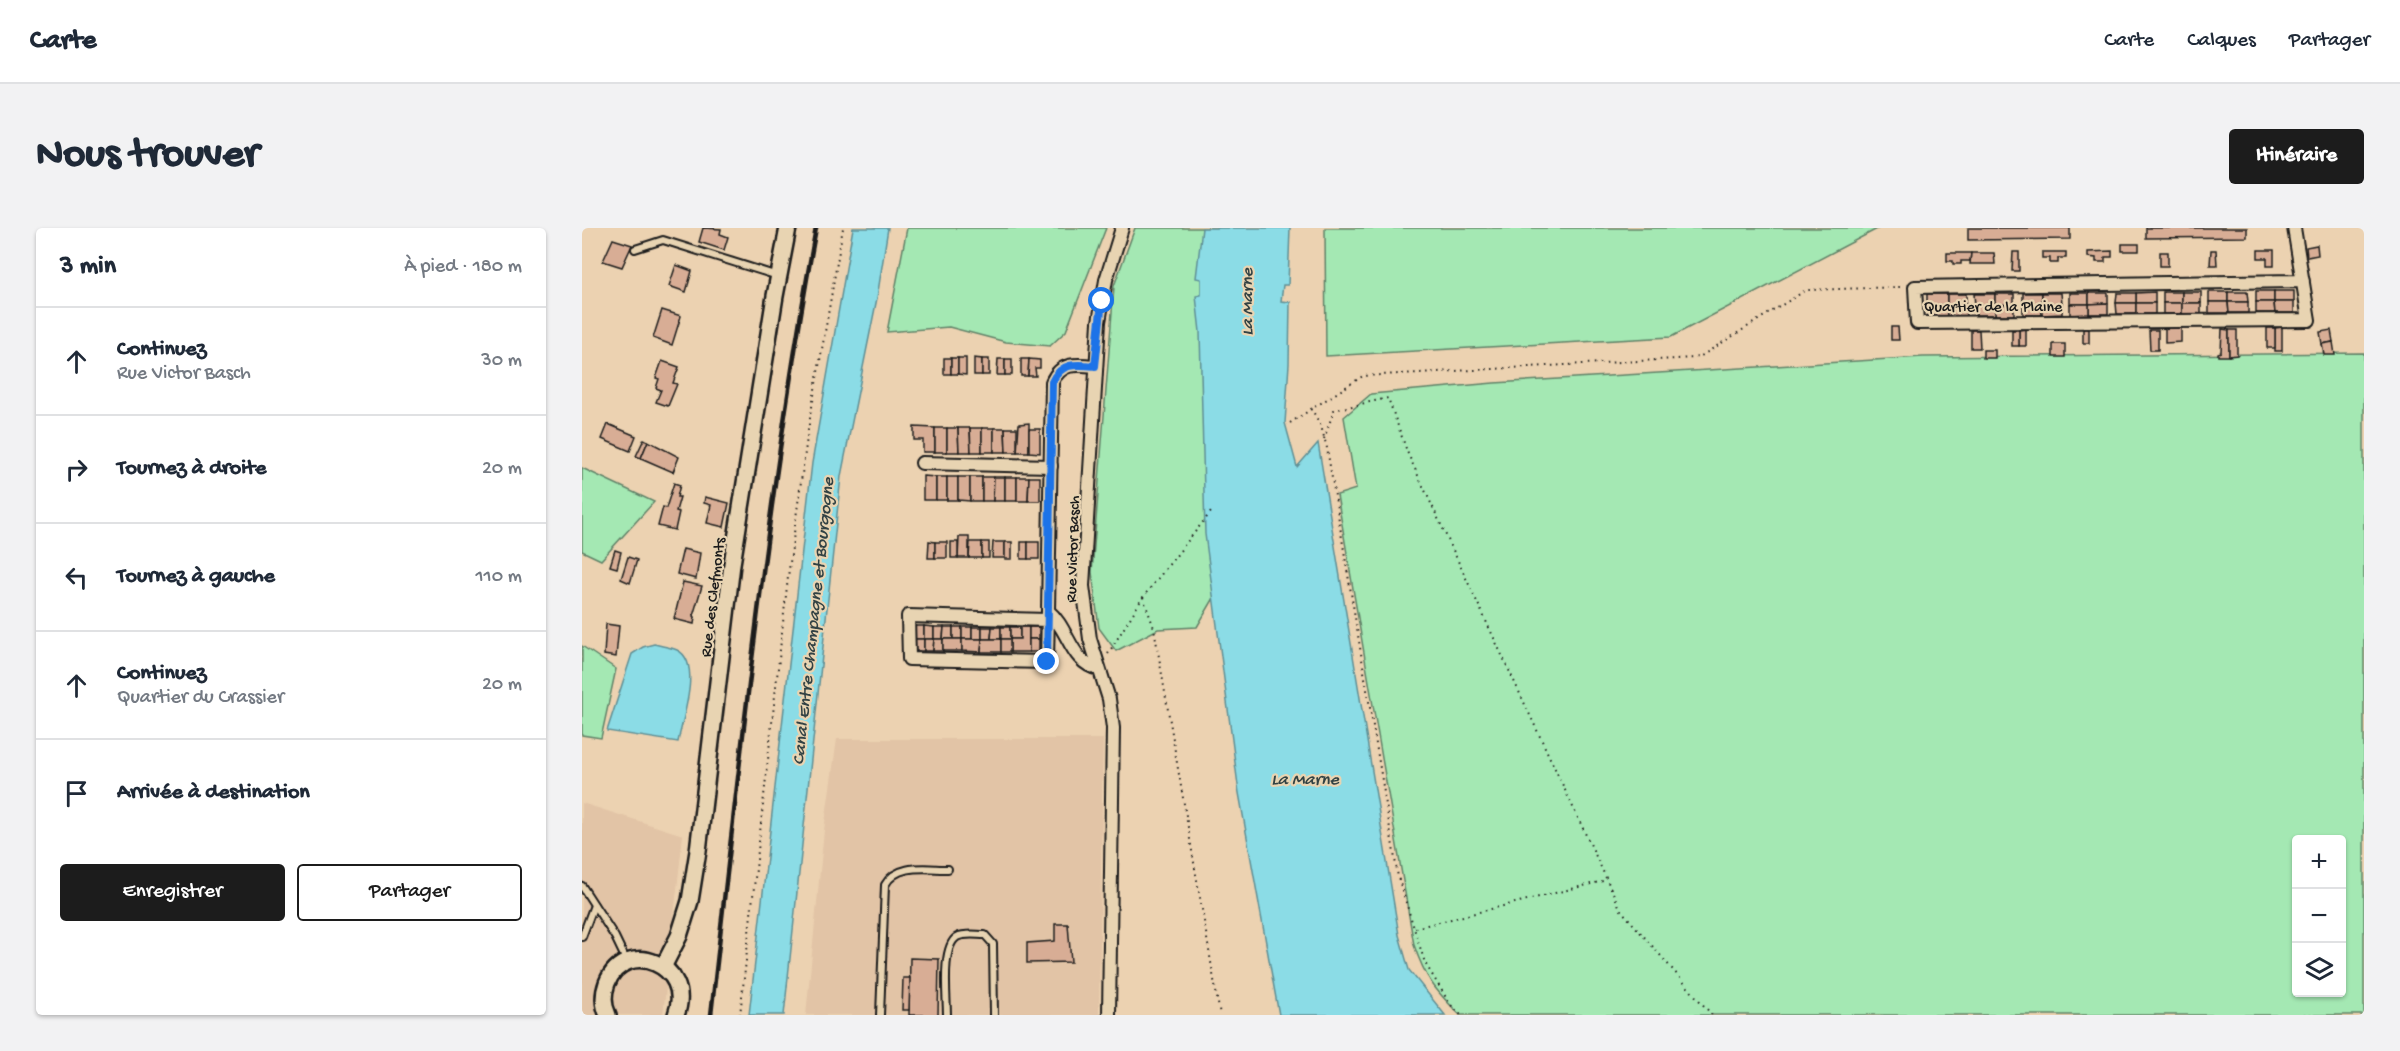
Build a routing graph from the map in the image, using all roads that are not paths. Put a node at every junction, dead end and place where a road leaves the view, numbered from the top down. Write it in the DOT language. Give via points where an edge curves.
graph roads {
  1 [pos="788,228"];
  2 [pos="1122,228"];
  3 [pos="2294,228"];
  4 [pos="635,249"];
  5 [pos="778,276"];
  6 [pos="2303,281"];
  7 [pos="1095,366"];
  8 [pos="922,463"];
  9 [pos="1051,466"];
  10 [pos="1048,615"];
  11 [pos="1099,669"];
  12 [pos="948,869"];
  13 [pos="582,886"];
  14 [pos="594,905"];
  15 [pos="582,937"];
  16 [pos="627,963"];
  17 [pos="663,967"];
  18 [pos="602,1011"];
  19 [pos="676,1015"];
  20 [pos="880,1015"];
  21 [pos="947,1015"];
  22 [pos="994,1015"];
  23 [pos="1109,1015"];
  1 -- 5 [label="street, Rue des Clefmonts"];
  2 -- 7 [label="street, Rue Victor Basch" via="1106,280"];
  3 -- 6 [label="street"];
  4 -- 5 [label="lane" via="663,240"];
  5 -- 17 [label="street, Rue des Clefmonts" via="734,553 699,851 682,927"];
  6 -- 6 [label="street, Quartier de la Plaine" via="1916,287 1917,323 2309,320"];
  7 -- 9 [label="street" via="1064,366 1052,382"];
  7 -- 11 [label="street, Rue Victor Basch" via="1083,586 1090,639"];
  8 -- 9 [label="street"];
  9 -- 10 [label="street"];
  10 -- 10 [label="street" via="908,616 909,659 1047,662"];
  10 -- 11 [label="street" via="1062,626 1077,658"];
  11 -- 23 [label="street, Rue Victor Basch" via="1113,728"];
  12 -- 20 [label="lane" via="905,870 890,877 885,885"];
  13 -- 14 [label="lane"];
  14 -- 15 [label="lane"];
  14 -- 16 [label="lane"];
  16 -- 17 [label="street" via="643,960"];
  16 -- 18 [label="street" via="609,979"];
  17 -- 19 [label="street" via="671,974 679,993"];
  21 -- 22 [label="lane" via="949,945 963,935 985,935 993,944"];
}
